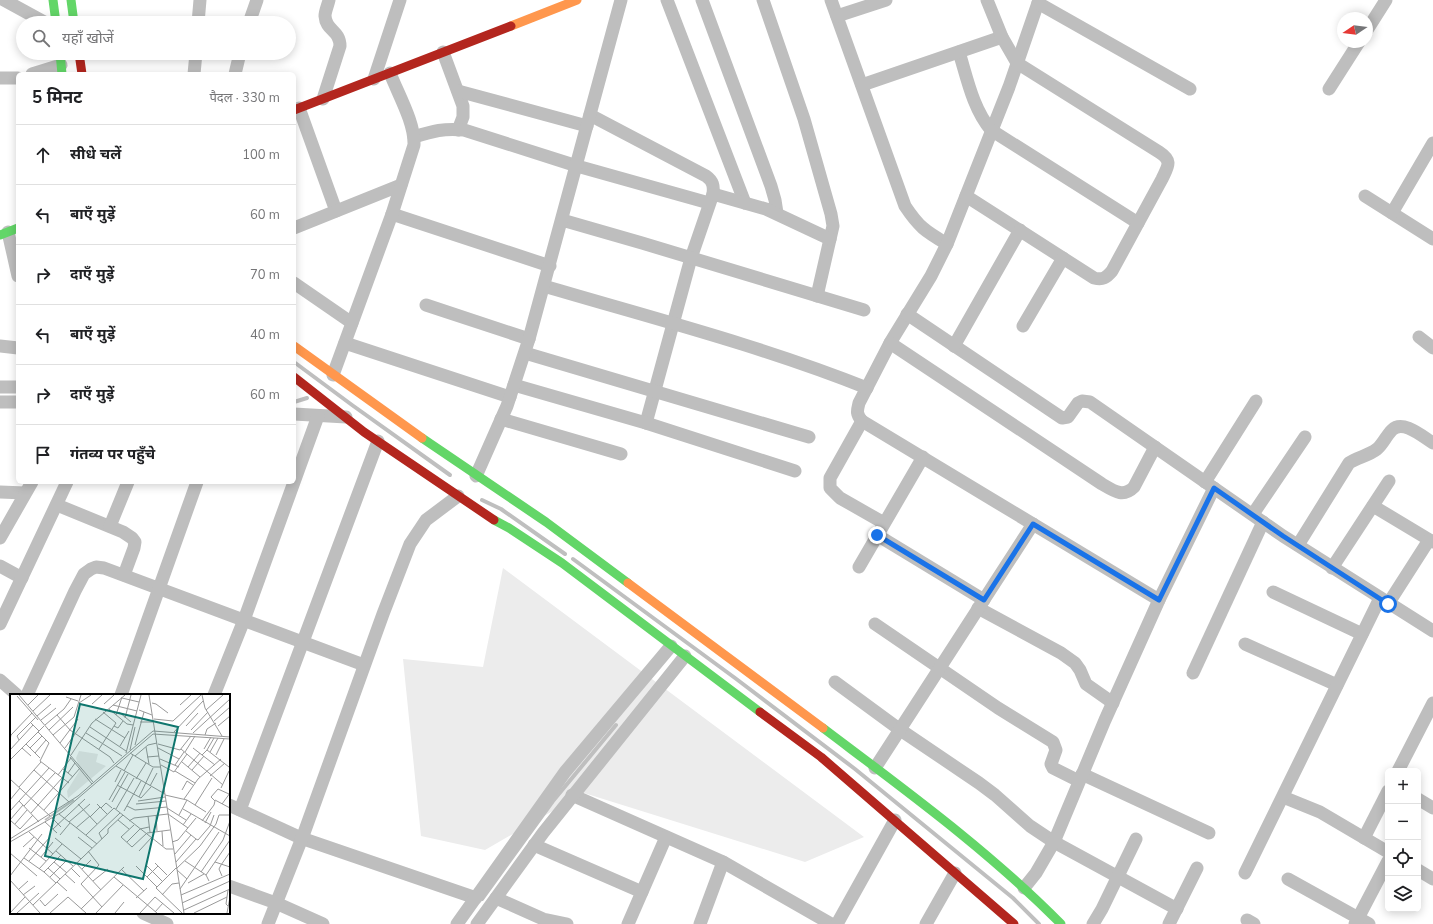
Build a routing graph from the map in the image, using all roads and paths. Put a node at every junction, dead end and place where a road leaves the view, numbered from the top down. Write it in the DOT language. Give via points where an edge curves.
graph roads {
  1 [pos="4,0"];
  2 [pos="53,0"];
  3 [pos="71,0"];
  4 [pos="200,0"];
  5 [pos="257,0"];
  6 [pos="329,0"];
  7 [pos="400,0"];
  8 [pos="577,0"];
  9 [pos="621,0"];
  10 [pos="667,0"];
  11 [pos="702,0"];
  12 [pos="763,0"];
  13 [pos="831,0"];
  14 [pos="886,0"];
  15 [pos="987,0"];
  16 [pos="1386,0"];
  17 [pos="1039,1"];
  18 [pos="33,16"];
  19 [pos="55,16"];
  20 [pos="73,16"];
  21 [pos="199,16"];
  22 [pos="251,16"];
  23 [pos="837,16"];
  24 [pos="1373,21"];
  25 [pos="1002,37"];
  26 [pos="1355,48"];
  27 [pos="443,52"];
  28 [pos="959,52"];
  29 [pos="80,60"];
  30 [pos="195,60"];
  31 [pos="238,60"];
  32 [pos="1017,63"];
  33 [pos="61,64"];
  34 [pos="38,72"];
  35 [pos="82,72"];
  36 [pos="194,72"];
  37 [pos="235,72"];
  38 [pos="390,73"];
  39 [pos="0,78"];
  40 [pos="16,78"];
  41 [pos="374,79"];
  42 [pos="862,85"];
  43 [pos="1190,89"];
  44 [pos="1329,89"];
  45 [pos="458,91"];
  46 [pos="323,99"];
  47 [pos="297,109"];
  48 [pos="589,120"];
  49 [pos="458,130"];
  50 [pos="991,130"];
  51 [pos="414,136"];
  52 [pos="1433,143"];
  53 [pos="577,166"];
  54 [pos="401,185"];
  55 [pos="966,196"];
  56 [pos="1365,196"];
  57 [pos="711,199"];
  58 [pos="745,203"];
  59 [pos="336,211"];
  60 [pos="777,213"];
  61 [pos="1392,213"];
  62 [pos="392,214"];
  63 [pos="562,220"];
  64 [pos="1138,223"];
  65 [pos="296,227"];
  66 [pos="1020,230"];
  67 [pos="8,232"];
  68 [pos="830,239"];
  69 [pos="1433,239"];
  70 [pos="947,244"];
  71 [pos="692,258"];
  72 [pos="1063,258"];
  73 [pos="550,266"];
  74 [pos="16,267"];
  75 [pos="296,284"];
  76 [pos="544,286"];
  77 [pos="817,296"];
  78 [pos="426,305"];
  79 [pos="864,310"];
  80 [pos="907,314"];
  81 [pos="352,323"];
  82 [pos="674,324"];
  83 [pos="1023,326"];
  84 [pos="1419,337"];
  85 [pos="529,340"];
  86 [pos="345,343"];
  87 [pos="890,343"];
  88 [pos="0,346"];
  89 [pos="954,346"];
  90 [pos="296,347"];
  91 [pos="16,348"];
  92 [pos="1433,348"];
  93 [pos="525,353"];
  94 [pos="334,375"];
  95 [pos="296,382"];
  96 [pos="0,387"];
  97 [pos="16,387"];
  98 [pos="867,388"];
  99 [pos="512,391"];
  100 [pos="655,391"];
  101 [pos="1256,400"];
  102 [pos="0,402"];
  103 [pos="16,402"];
  104 [pos="296,414"];
  105 [pos="318,416"];
  106 [pos="346,417"];
  107 [pos="501,419"];
  108 [pos="862,421"];
  109 [pos="646,423"];
  110 [pos="809,437"];
  111 [pos="1305,437"];
  112 [pos="378,441"];
  113 [pos="1433,443"];
  114 [pos="1155,447"];
  115 [pos="621,454"];
  116 [pos="923,457"];
  117 [pos="296,469"];
  118 [pos="795,471"];
  119 [pos="476,476"];
  120 [pos="1389,482"];
  121 [pos="66,484"];
  122 [pos="127,484"];
  123 [pos="196,484"];
  124 [pos="290,484"];
  125 [pos="1210,485"];
  126 [pos="28,487"];
  127 [pos="0,492"];
  128 [pos="458,496"];
  129 [pos="56,505"];
  130 [pos="1373,506"];
  131 [pos="1258,518"];
  132 [pos="884,523"];
  133 [pos="1033,524"];
  134 [pos="110,526"];
  135 [pos="877,535"];
  136 [pos="0,538"];
  137 [pos="1431,541"];
  138 [pos="1298,545"];
  139 [pos="0,566"];
  140 [pos="858,567"];
  141 [pos="1332,568"];
  142 [pos="124,575"];
  143 [pos="22,578"];
  144 [pos="159,590"];
  145 [pos="1273,592"];
  146 [pos="1159,600"];
  147 [pos="1384,601"];
  148 [pos="981,604"];
  149 [pos="244,620"];
  150 [pos="0,624"];
  151 [pos="875,624"];
  152 [pos="1433,632"];
  153 [pos="1362,634"];
  154 [pos="303,642"];
  155 [pos="1245,644"];
  156 [pos="679,651"];
  157 [pos="364,665"];
  158 [pos="939,668"];
  159 [pos="1193,673"];
  160 [pos="0,680"];
  161 [pos="835,682"];
  162 [pos="1336,685"];
  163 [pos="16,694"];
  164 [pos="28,694"];
  165 [pos="121,694"];
  166 [pos="214,694"];
  167 [pos="1113,703"];
  168 [pos="1433,703"];
  169 [pos="1429,723"];
  170 [pos="900,729"];
  171 [pos="875,768"];
  172 [pos="1400,768"];
  173 [pos="1081,777"];
  174 [pos="572,795"];
  175 [pos="1283,797"];
  176 [pos="1385,797"];
  177 [pos="1421,801"];
  178 [pos="234,808"];
  179 [pos="1433,808"];
  180 [pos="895,820"];
  181 [pos="1209,833"];
  182 [pos="666,837"];
  183 [pos="301,838"];
  184 [pos="1364,838"];
  185 [pos="1136,839"];
  186 [pos="1054,842"];
  187 [pos="534,845"];
  188 [pos="1385,850"];
  189 [pos="723,862"];
  190 [pos="1197,868"];
  191 [pos="1385,868"];
  192 [pos="1421,872"];
  193 [pos="955,873"];
  194 [pos="1245,873"];
  195 [pos="1118,877"];
  196 [pos="1288,879"];
  197 [pos="1433,879"];
  198 [pos="230,886"];
  199 [pos="1024,888"];
  200 [pos="642,892"];
  201 [pos="476,898"];
  202 [pos="496,898"];
  203 [pos="276,903"];
  204 [pos="1177,909"];
  205 [pos="145,914"];
  206 [pos="1361,922"];
  207 [pos="167,924"];
  208 [pos="268,924"];
  209 [pos="323,924"];
  210 [pos="457,924"];
  211 [pos="477,924"];
  212 [pos="567,924"];
  213 [pos="628,924"];
  214 [pos="700,924"];
  215 [pos="831,924"];
  216 [pos="837,924"];
  217 [pos="926,924"];
  218 [pos="1014,924"];
  219 [pos="1061,924"];
  220 [pos="1093,924"];
  221 [pos="1169,924"];
  1 -- 18 [label="street"];
  2 -- 19 [label="street"];
  3 -- 20 [label="street"];
  4 -- 21 [label="street"];
  5 -- 22 [label="street"];
  6 -- 46 [label="street" via="325,14 326,22 340,39 340,46"];
  7 -- 41 [label="street"];
  8 -- 27 [label="street"];
  9 -- 48 [label="street"];
  10 -- 58 [label="street"];
  11 -- 60 [label="street" via="771,186"];
  12 -- 68 [label="street" via="804,119 828,200 833,226"];
  13 -- 23 [label="street"];
  14 -- 23 [label="street"];
  15 -- 25 [label="street"];
  16 -- 24 [label="street"];
  17 -- 32 [label="street"];
  17 -- 43 [label="street"];
  23 -- 42 [label="street"];
  25 -- 28 [label="street"];
  25 -- 32 [label="street"];
  26 -- 44 [label="street"];
  27 -- 38 [label="street"];
  27 -- 45 [label="street"];
  28 -- 42 [label="street"];
  28 -- 50 [label="street" via="980,114"];
  29 -- 35 [label="street"];
  30 -- 36 [label="street"];
  31 -- 37 [label="street"];
  32 -- 50 [label="street"];
  32 -- 64 [label="street" via="1166,157 1168,165"];
  33 -- 34 [label="street"];
  38 -- 41 [label="street"];
  38 -- 51 [label="street"];
  39 -- 40 [label="street"];
  41 -- 46 [label="street"];
  42 -- 70 [label="street" via="905,206 915,222"];
  45 -- 48 [label="street"];
  45 -- 49 [label="street" via="463,106 463,117"];
  46 -- 47 [label="street"];
  47 -- 59 [label="street"];
  48 -- 53 [label="street"];
  48 -- 57 [label="street" via="706,176 713,184"];
  49 -- 51 [label="street" via="441,129"];
  49 -- 53 [label="street" via="485,136"];
  50 -- 55 [label="street"];
  50 -- 64 [label="street"];
  51 -- 54 [label="street" via="414,145"];
  52 -- 61 [label="street"];
  53 -- 57 [label="street"];
  53 -- 63 [label="street"];
  54 -- 59 [label="street"];
  54 -- 62 [label="street"];
  55 -- 66 [label="street"];
  55 -- 70 [label="street"];
  56 -- 61 [label="street"];
  57 -- 58 [label="street"];
  57 -- 71 [label="street"];
  58 -- 60 [label="street"];
  59 -- 65 [label="street"];
  60 -- 68 [label="street"];
  61 -- 69 [label="street"];
  62 -- 73 [label="street"];
  62 -- 81 [label="street"];
  63 -- 71 [label="street"];
  63 -- 73 [label="street"];
  64 -- 72 [label="street" via="1106,278 1094,278"];
  66 -- 72 [label="street"];
  66 -- 89 [label="street"];
  67 -- 74 [label="street"];
  68 -- 77 [label="street"];
  70 -- 80 [label="street"];
  71 -- 77 [label="street"];
  71 -- 82 [label="street"];
  72 -- 83 [label="street"];
  73 -- 76 [label="street"];
  75 -- 81 [label="street"];
  76 -- 82 [label="street"];
  76 -- 85 [label="street"];
  77 -- 79 [label="street"];
  78 -- 85 [label="street"];
  80 -- 87 [label="street"];
  80 -- 89 [label="street"];
  81 -- 86 [label="street"];
  82 -- 98 [label="street" via="776,355"];
  82 -- 100 [label="street"];
  84 -- 92 [label="street"];
  85 -- 93 [label="street"];
  86 -- 94 [label="street"];
  86 -- 99 [label="street"];
  87 -- 98 [label="street"];
  87 -- 114 [label="street" via="1115,492 1129,492 1134,487"];
  88 -- 91 [label="street"];
  89 -- 114 [label="street" via="1062,418 1068,417 1078,403 1090,402"];
  90 -- 94 [label="street"];
  93 -- 99 [label="street"];
  93 -- 100 [label="street"];
  94 -- 119 [label="street" via="412,433"];
  95 -- 106 [label="street"];
  96 -- 97 [label="street"];
  98 -- 108 [label="street" via="857,411"];
  99 -- 107 [label="street"];
  99 -- 109 [label="street"];
  100 -- 109 [label="street"];
  100 -- 110 [label="street"];
  101 -- 125 [label="street"];
  102 -- 103 [label="street"];
  104 -- 105 [label="street"];
  105 -- 106 [label="street"];
  105 -- 117 [label="street"];
  106 -- 112 [label="street"];
  107 -- 115 [label="street"];
  107 -- 119 [label="street"];
  108 -- 116 [label="street"];
  108 -- 132 [label="street" via="830,478 830,488 840,498"];
  109 -- 118 [label="street"];
  111 -- 131 [label="street"];
  112 -- 128 [label="street"];
  112 -- 154 [label="street"];
  113 -- 138 [label="street" via="1405,427 1393,429 1378,449 1349,463"];
  114 -- 125 [label="street"];
  116 -- 132 [label="street"];
  116 -- 133 [label="street"];
  119 -- 171 [label="street" via="546,522"];
  120 -- 130 [label="street"];
  121 -- 129 [label="street"];
  122 -- 134 [label="street"];
  123 -- 144 [label="street"];
  124 -- 149 [label="street"];
  125 -- 131 [label="street"];
  125 -- 146 [label="street"];
  126 -- 127 [label="street"];
  126 -- 136 [label="street"];
  128 -- 156 [label="street" via="562,563"];
  128 -- 157 [label="street" via="426,520 410,544"];
  129 -- 134 [label="street"];
  129 -- 143 [label="street"];
  130 -- 137 [label="street"];
  130 -- 141 [label="street"];
  131 -- 138 [label="street"];
  131 -- 159 [label="street"];
  132 -- 135 [label="street"];
  133 -- 146 [label="street"];
  133 -- 148 [label="street"];
  134 -- 142 [label="street" via="135,542"];
  135 -- 140 [label="street"];
  135 -- 148 [label="street"];
  137 -- 147 [label="street"];
  138 -- 141 [label="street"];
  139 -- 143 [label="street"];
  141 -- 147 [label="street"];
  142 -- 144 [label="street"];
  142 -- 164 [label="street" via="96,567 84,574"];
  143 -- 150 [label="street"];
  144 -- 149 [label="street"];
  144 -- 165 [label="street"];
  145 -- 153 [label="street"];
  146 -- 167 [label="street"];
  147 -- 152 [label="street"];
  147 -- 153 [label="street"];
  148 -- 158 [label="street"];
  148 -- 167 [label="street" via="1075,663 1086,684"];
  149 -- 154 [label="street"];
  149 -- 166 [label="street"];
  151 -- 158 [label="street"];
  153 -- 162 [label="street"];
  154 -- 157 [label="street"];
  154 -- 178 [label="street"];
  155 -- 162 [label="street"];
  156 -- 174 [label="street"];
  156 -- 180 [label="street" via="821,757"];
  156 -- 201 [label="street" via="565,772"];
  157 -- 183 [label="street"];
  158 -- 170 [label="street"];
  158 -- 173 [label="street" via="1053,742 1056,750 1051,764 1053,768"];
  160 -- 163 [label="street"];
  161 -- 170 [label="street"];
  162 -- 175 [label="street"];
  167 -- 173 [label="street"];
  168 -- 169 [label="street"];
  169 -- 172 [label="street"];
  170 -- 171 [label="street"];
  170 -- 186 [label="street" via="995,795 1030,826"];
  171 -- 199 [label="street" via="986,854"];
  173 -- 181 [label="street"];
  173 -- 186 [label="street"];
  174 -- 182 [label="street"];
  174 -- 187 [label="street"];
  175 -- 184 [label="street" via="1320,812"];
  175 -- 194 [label="street"];
  176 -- 184 [label="street"];
  177 -- 179 [label="street"];
  178 -- 183 [label="street"];
  180 -- 193 [label="street"];
  180 -- 216 [label="street"];
  182 -- 189 [label="street"];
  182 -- 200 [label="street"];
  183 -- 201 [label="street"];
  183 -- 203 [label="street"];
  184 -- 188 [label="street"];
  185 -- 195 [label="street"];
  186 -- 195 [label="street"];
  186 -- 199 [label="street"];
  187 -- 200 [label="street"];
  187 -- 202 [label="street"];
  189 -- 214 [label="street"];
  189 -- 215 [label="street"];
  190 -- 204 [label="street"];
  191 -- 206 [label="street"];
  192 -- 197 [label="street"];
  193 -- 217 [label="street"];
  193 -- 218 [label="street"];
  195 -- 204 [label="street"];
  195 -- 220 [label="street"];
  196 -- 206 [label="street"];
  198 -- 203 [label="street"];
  199 -- 219 [label="street"];
  200 -- 213 [label="street"];
  201 -- 210 [label="street"];
  202 -- 211 [label="street"];
  202 -- 212 [label="street" via="543,919"];
  203 -- 208 [label="street"];
  203 -- 209 [label="street"];
  204 -- 221 [label="street"];
  205 -- 207 [label="street"];
}
